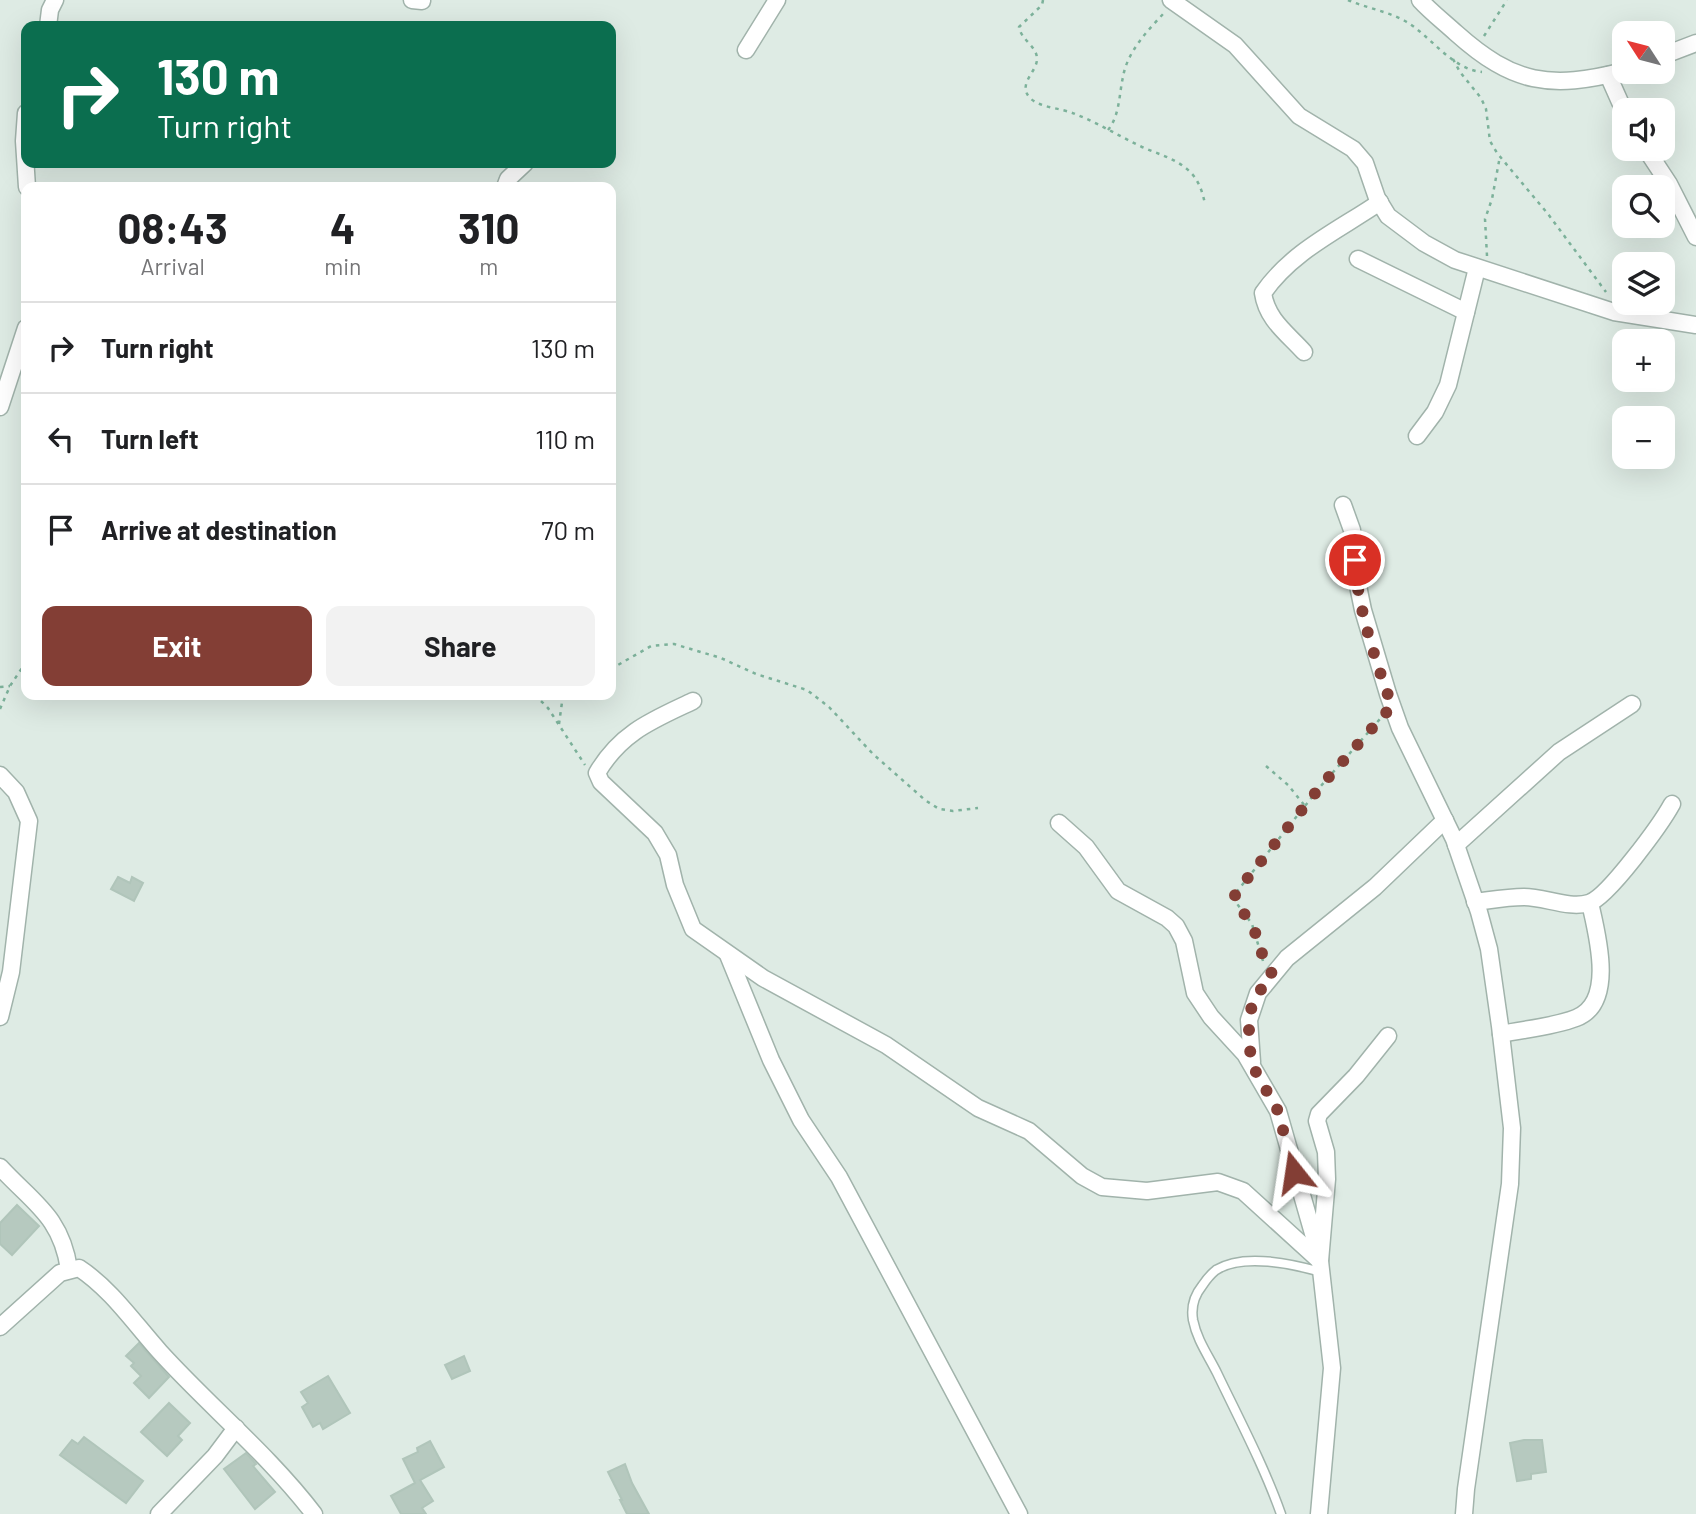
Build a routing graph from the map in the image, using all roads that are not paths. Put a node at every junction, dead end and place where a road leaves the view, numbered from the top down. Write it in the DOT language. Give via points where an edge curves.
graph roads {
  1 [pos="55,0"];
  2 [pos="412,0"];
  3 [pos="777,0"];
  4 [pos="1420,0"];
  5 [pos="422,1"];
  6 [pos="1173,1"];
  7 [pos="49,21"];
  8 [pos="1696,43"];
  9 [pos="746,50"];
  10 [pos="1675,51"];
  11 [pos="1612,74"];
  12 [pos="1654,161"];
  13 [pos="521,168"];
  14 [pos="508,182"];
  15 [pos="1380,202"];
  16 [pos="1696,237"];
  17 [pos="1358,260"];
  18 [pos="1482,270"];
  19 [pos="1466,312"];
  20 [pos="1696,325"];
  21 [pos="21,343"];
  22 [pos="1304,352"];
  23 [pos="0,407"];
  24 [pos="1417,436"];
  25 [pos="1343,505"];
  26 [pos="694,701"];
  27 [pos="1632,705"];
  28 [pos="0,775"];
  29 [pos="1672,804"];
  30 [pos="1445,820"];
  31 [pos="1059,823"];
  32 [pos="1456,845"];
  33 [pos="1475,902"];
  34 [pos="1590,903"];
  35 [pos="728,954"];
  36 [pos="0,1017"];
  37 [pos="1501,1034"];
  38 [pos="1388,1036"];
  39 [pos="1252,1065"];
  40 [pos="0,1167"];
  41 [pos="1321,1266"];
  42 [pos="69,1269"];
  43 [pos="0,1327"];
  44 [pos="236,1428"];
  45 [pos="159,1514"];
  46 [pos="314,1514"];
  47 [pos="1019,1514"];
  48 [pos="1281,1514"];
  49 [pos="1319,1514"];
  50 [pos="1464,1514"];
  1 -- 7 [label="street"];
  2 -- 5 [label="street"];
  3 -- 9 [label="street"];
  4 -- 11 [label="street" via="1474,50 1529,79 1575,81"];
  6 -- 15 [label="street" via="1235,45 1299,116 1353,149 1365,163"];
  8 -- 10 [label="street"];
  12 -- 16 [label="street"];
  13 -- 14 [label="street"];
  15 -- 18 [label="street" via="1388,216 1424,243"];
  15 -- 22 [label="street" via="1298,256 1263,293 1276,325"];
  17 -- 19 [label="street"];
  18 -- 19 [label="street"];
  18 -- 20 [label="street" via="1614,312"];
  19 -- 24 [label="street" via="1448,385"];
  21 -- 23 [label="street"];
  25 -- 30 [label="street" via="1352,530 1363,610 1392,706"];
  26 -- 35 [label="street" via="639,727 619,743 597,773 655,833 668,855 693,929"];
  27 -- 32 [label="street" via="1559,752"];
  28 -- 36 [label="street" via="16,792 29,821 11,972"];
  29 -- 34 [label="street" via="1633,859"];
  30 -- 32 [label="street"];
  30 -- 39 [label="street" via="1375,887 1287,958 1258,993 1249,1020"];
  31 -- 39 [label="street" via="1086,847 1118,891 1176,926 1184,941 1195,993"];
  32 -- 33 [label="street"];
  33 -- 34 [label="street" via="1524,897"];
  33 -- 37 [label="street" via="1489,948"];
  34 -- 37 [label="street" via="1602,971 1593,1005 1578,1018"];
  35 -- 41 [label="street" via="809,1005 886,1045 978,1108 1029,1131 1102,1187 1147,1191 1218,1182 1230,1186 1243,1191"];
  35 -- 47 [label="street" via="801,1120 839,1177"];
  37 -- 50 [label="street" via="1512,1128 1510,1184"];
  38 -- 41 [label="street" via="1319,1114 1327,1179"];
  39 -- 41 [label="street" via="1278,1111"];
  40 -- 42 [label="street" via="52,1221 62,1238"];
  41 -- 48 [label="lane" via="1263,1262 1223,1267 1192,1302 1199,1342"];
  41 -- 49 [label="street" via="1332,1368"];
  42 -- 43 [label="street"];
  42 -- 44 [label="street" via="79,1268 98,1281"];
  44 -- 45 [label="street"];
  44 -- 46 [label="street"];
}
